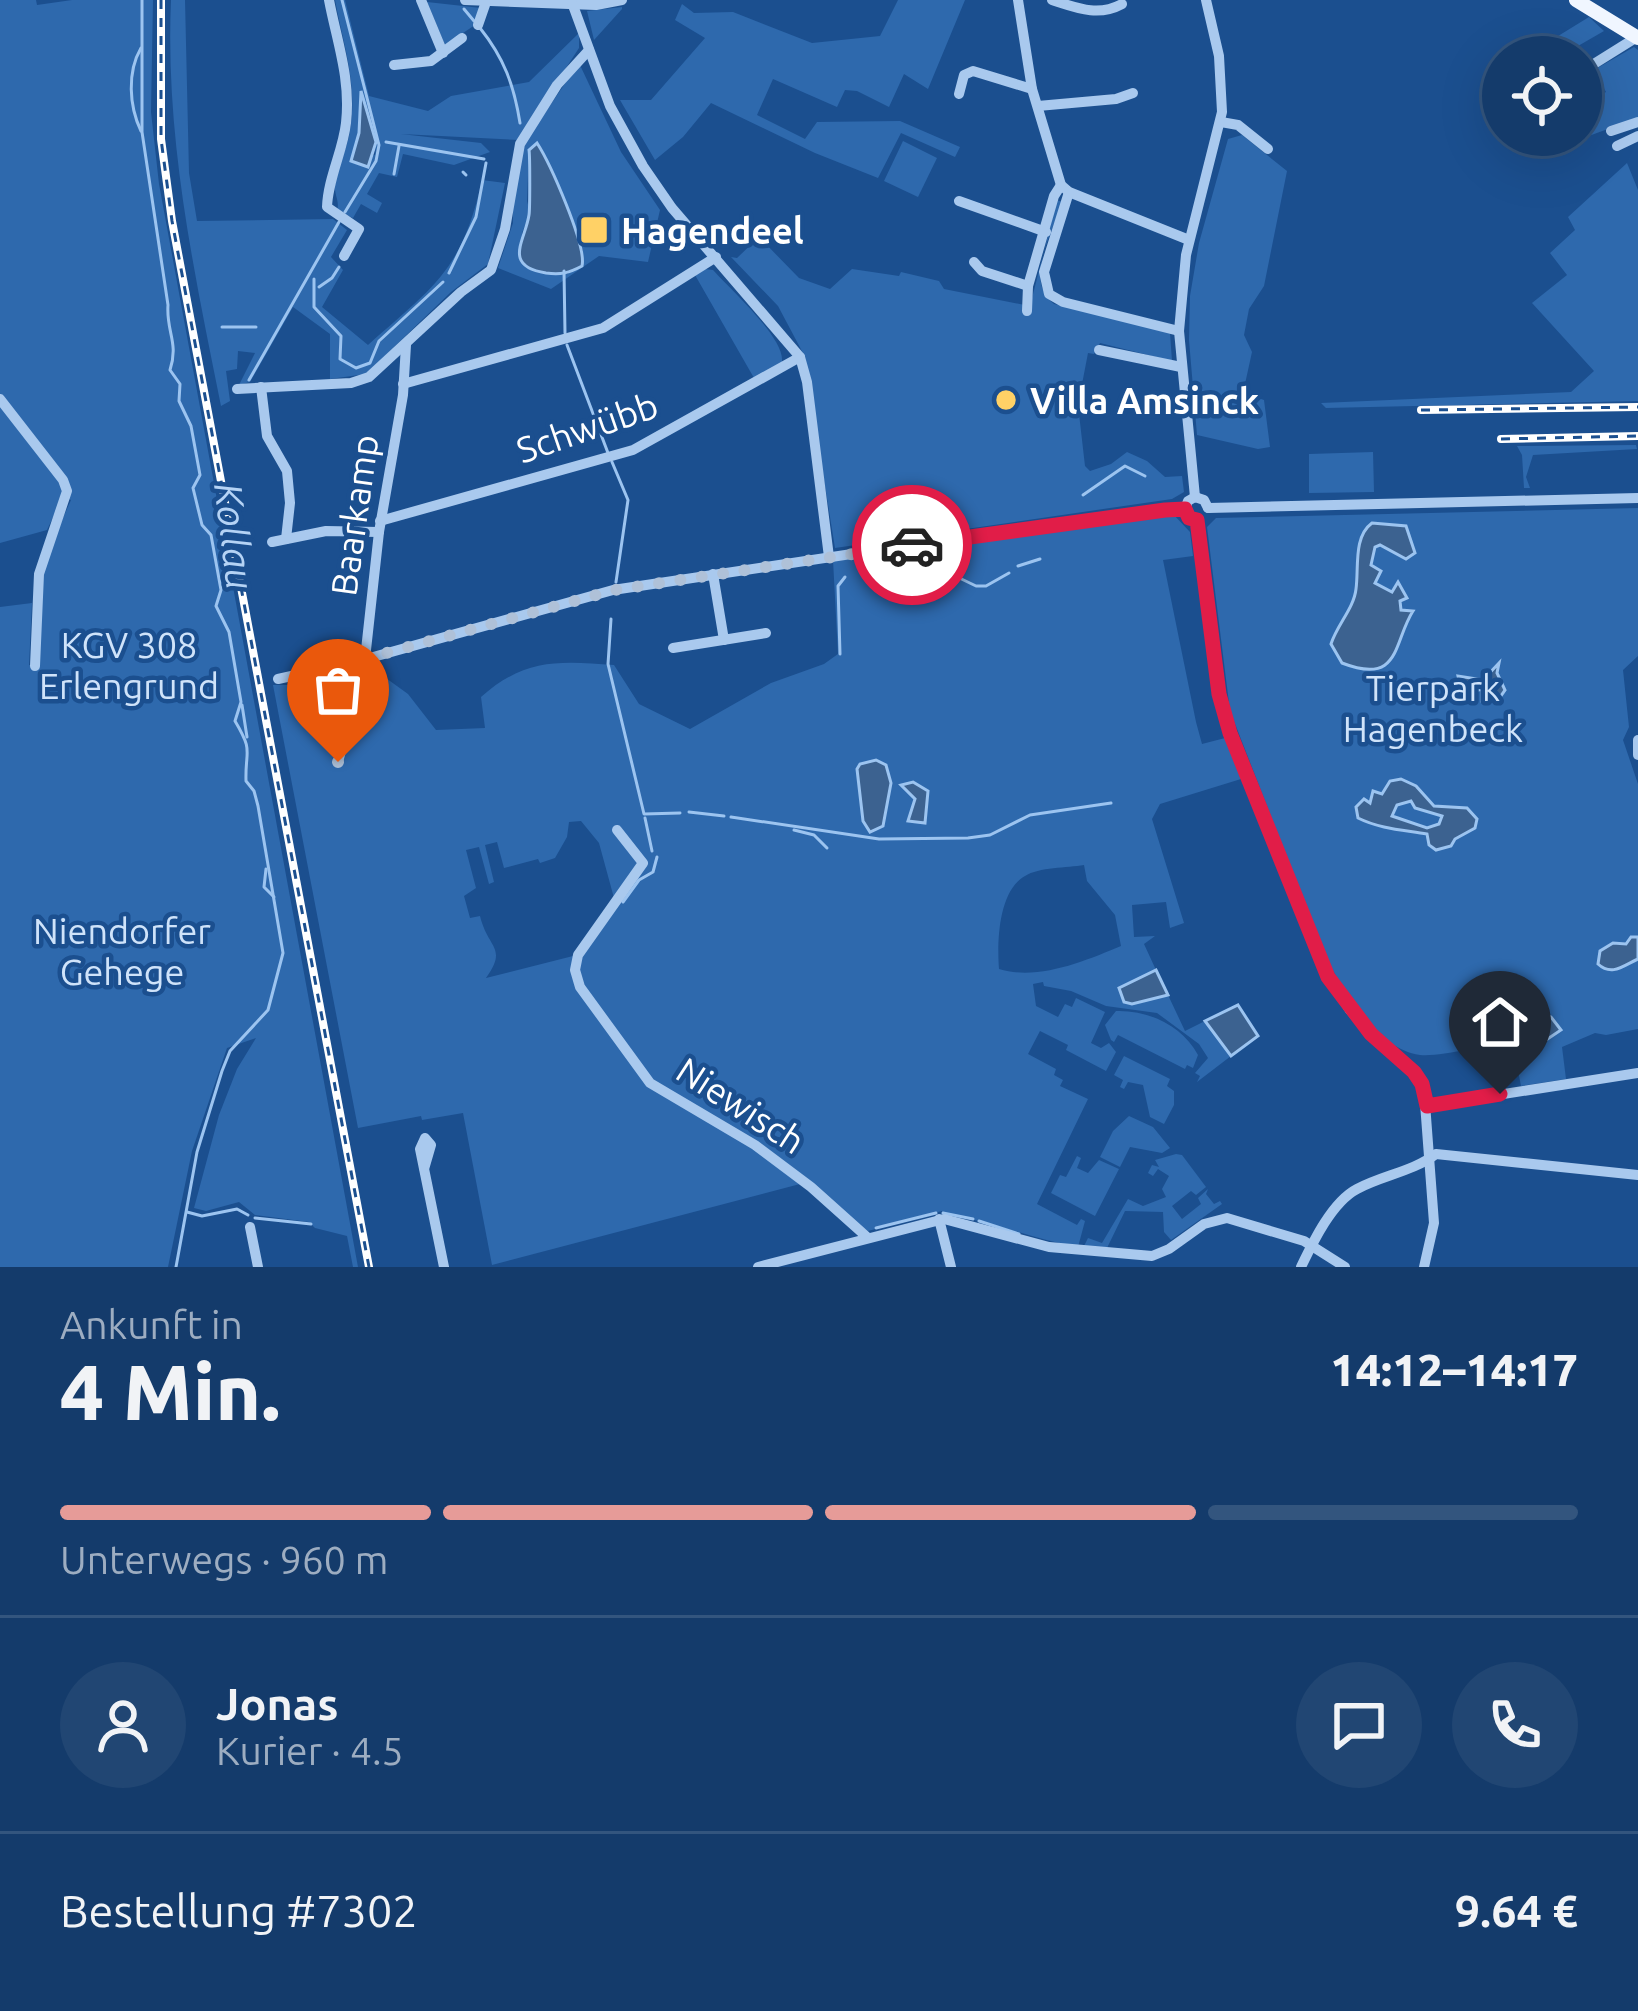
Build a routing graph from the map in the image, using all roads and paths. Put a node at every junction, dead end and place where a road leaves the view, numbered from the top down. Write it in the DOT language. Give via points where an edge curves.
graph roads {
  1 [pos="329,0"];
  2 [pos="421,0"];
  3 [pos="465,0"];
  4 [pos="622,0"];
  5 [pos="1018,0"];
  6 [pos="1052,0"];
  7 [pos="1206,0"];
  8 [pos="1576,0"];
  9 [pos="1594,0"];
  10 [pos="486,2"];
  11 [pos="572,2"];
  12 [pos="1122,4"];
  13 [pos="478,26"];
  14 [pos="1638,28"];
  15 [pos="462,38"];
  16 [pos="1637,38"];
  17 [pos="589,50"];
  18 [pos="443,53"];
  19 [pos="1602,59"];
  20 [pos="394,65"];
  21 [pos="1032,89"];
  22 [pos="1133,93"];
  23 [pos="959,94"];
  24 [pos="1038,106"];
  25 [pos="1221,122"];
  26 [pos="1638,122"];
  27 [pos="1638,136"];
  28 [pos="1268,149"];
  29 [pos="1065,189"];
  30 [pos="959,201"];
  31 [pos="1046,232"];
  32 [pos="1190,240"];
  33 [pos="344,256"];
  34 [pos="716,257"];
  35 [pos="974,262"];
  36 [pos="1028,286"];
  37 [pos="1028,311"];
  38 [pos="1179,331"];
  39 [pos="406,345"];
  40 [pos="1099,350"];
  41 [pos="800,358"];
  42 [pos="1181,367"];
  43 [pos="403,384"];
  44 [pos="261,386"];
  45 [pos="237,389"];
  46 [pos="0,399"];
  47 [pos="1195,497"];
  48 [pos="1638,498"];
  49 [pos="1208,508"];
  50 [pos="1185,509"];
  51 [pos="1197,520"];
  52 [pos="380,526"];
  53 [pos="286,539"];
  54 [pos="272,542"];
  55 [pos="830,557"];
  56 [pos="713,574"];
  57 [pos="766,633"];
  58 [pos="724,640"];
  59 [pos="674,648"];
  60 [pos="365,659"];
  61 [pos="35,665"];
  62 [pos="278,679"];
  63 [pos="1637,742"];
  64 [pos="1638,755"];
  65 [pos="338,762"];
  66 [pos="617,830"];
  67 [pos="1638,1073"];
  68 [pos="1427,1106"];
  69 [pos="1432,1156"];
  70 [pos="424,1169"];
  71 [pos="1638,1175"];
  72 [pos="939,1219"];
  73 [pos="250,1227"];
  74 [pos="868,1238"];
  75 [pos="1312,1245"];
  76 [pos="258,1267"];
  77 [pos="444,1267"];
  78 [pos="758,1267"];
  79 [pos="951,1267"];
  80 [pos="1301,1267"];
  81 [pos="1345,1267"];
  82 [pos="1424,1267"];
  1 -- 33 [label="street" via="347,94 327,207 359,229"];
  2 -- 18 [label="street"];
  3 -- 10 [label="street"];
  4 -- 11 [label="street"];
  5 -- 21 [label="street"];
  6 -- 12 [label="street" via="1099,12"];
  7 -- 25 [label="street" via="1222,77"];
  8 -- 16 [label="main road"];
  9 -- 14 [label="main road"];
  10 -- 11 [label="street"];
  10 -- 13 [label="street"];
  11 -- 17 [label="street"];
  15 -- 18 [label="street"];
  16 -- 19 [label="street"];
  17 -- 34 [label="street" via="633,150"];
  17 -- 39 [label="street" via="520,144 491,270"];
  18 -- 20 [label="street"];
  21 -- 23 [label="street" via="973,70"];
  21 -- 24 [label="street"];
  22 -- 24 [label="street"];
  24 -- 29 [label="street"];
  25 -- 28 [label="street"];
  25 -- 32 [label="street"];
  26 -- 27 [label="street" via="1616,130 1621,144"];
  29 -- 31 [label="street" via="1054,196"];
  29 -- 32 [label="street"];
  29 -- 38 [label="street" via="1044,272 1049,294"];
  30 -- 31 [label="street"];
  31 -- 36 [label="street"];
  32 -- 38 [label="street"];
  34 -- 41 [label="street"];
  34 -- 43 [label="street" via="602,328"];
  35 -- 36 [label="street"];
  36 -- 37 [label="street"];
  38 -- 42 [label="street"];
  39 -- 43 [label="street, Baarkamp"];
  39 -- 44 [label="street" via="360,382"];
  40 -- 42 [label="street"];
  41 -- 52 [label="street, Schwübb" via="633,450"];
  41 -- 55 [label="street"];
  42 -- 47 [label="street"];
  43 -- 52 [label="street, Baarkamp"];
  44 -- 45 [label="street"];
  44 -- 53 [label="street" via="267,436 287,471"];
  46 -- 61 [label="street" via="67,491 39,574"];
  47 -- 49 [label="street"];
  47 -- 50 [label="street"];
  48 -- 49 [label="street"];
  49 -- 51 [label="street"];
  50 -- 51 [label="street"];
  50 -- 55 [label="street"];
  51 -- 68 [label="street" via="1230,733 1328,977 1371,1034 1414,1072"];
  52 -- 53 [label="street, Schwübb"];
  52 -- 60 [label="street, Baarkamp"];
  53 -- 54 [label="street, Schwübb"];
  55 -- 56 [label="street"];
  56 -- 58 [label="street"];
  56 -- 60 [label="street" via="614,590"];
  57 -- 58 [label="street"];
  58 -- 59 [label="street"];
  60 -- 62 [label="street"];
  60 -- 65 [label="street, Baarkamp"];
  63 -- 64 [label="street"];
  66 -- 74 [label="street, Niewisch" via="643,863 578,955 580,986 650,1083 755,1145"];
  67 -- 68 [label="street"];
  68 -- 69 [label="street"];
  69 -- 71 [label="street"];
  69 -- 75 [label="street" via="1349,1194"];
  69 -- 82 [label="street" via="1434,1231"];
  70 -- 77 [label="street"];
  72 -- 74 [label="street"];
  72 -- 75 [label="street" via="1048,1247 1142,1256 1161,1254 1221,1218"];
  72 -- 79 [label="street"];
  73 -- 76 [label="street"];
  74 -- 78 [label="street"];
  75 -- 80 [label="street"];
  75 -- 81 [label="street"];
}
